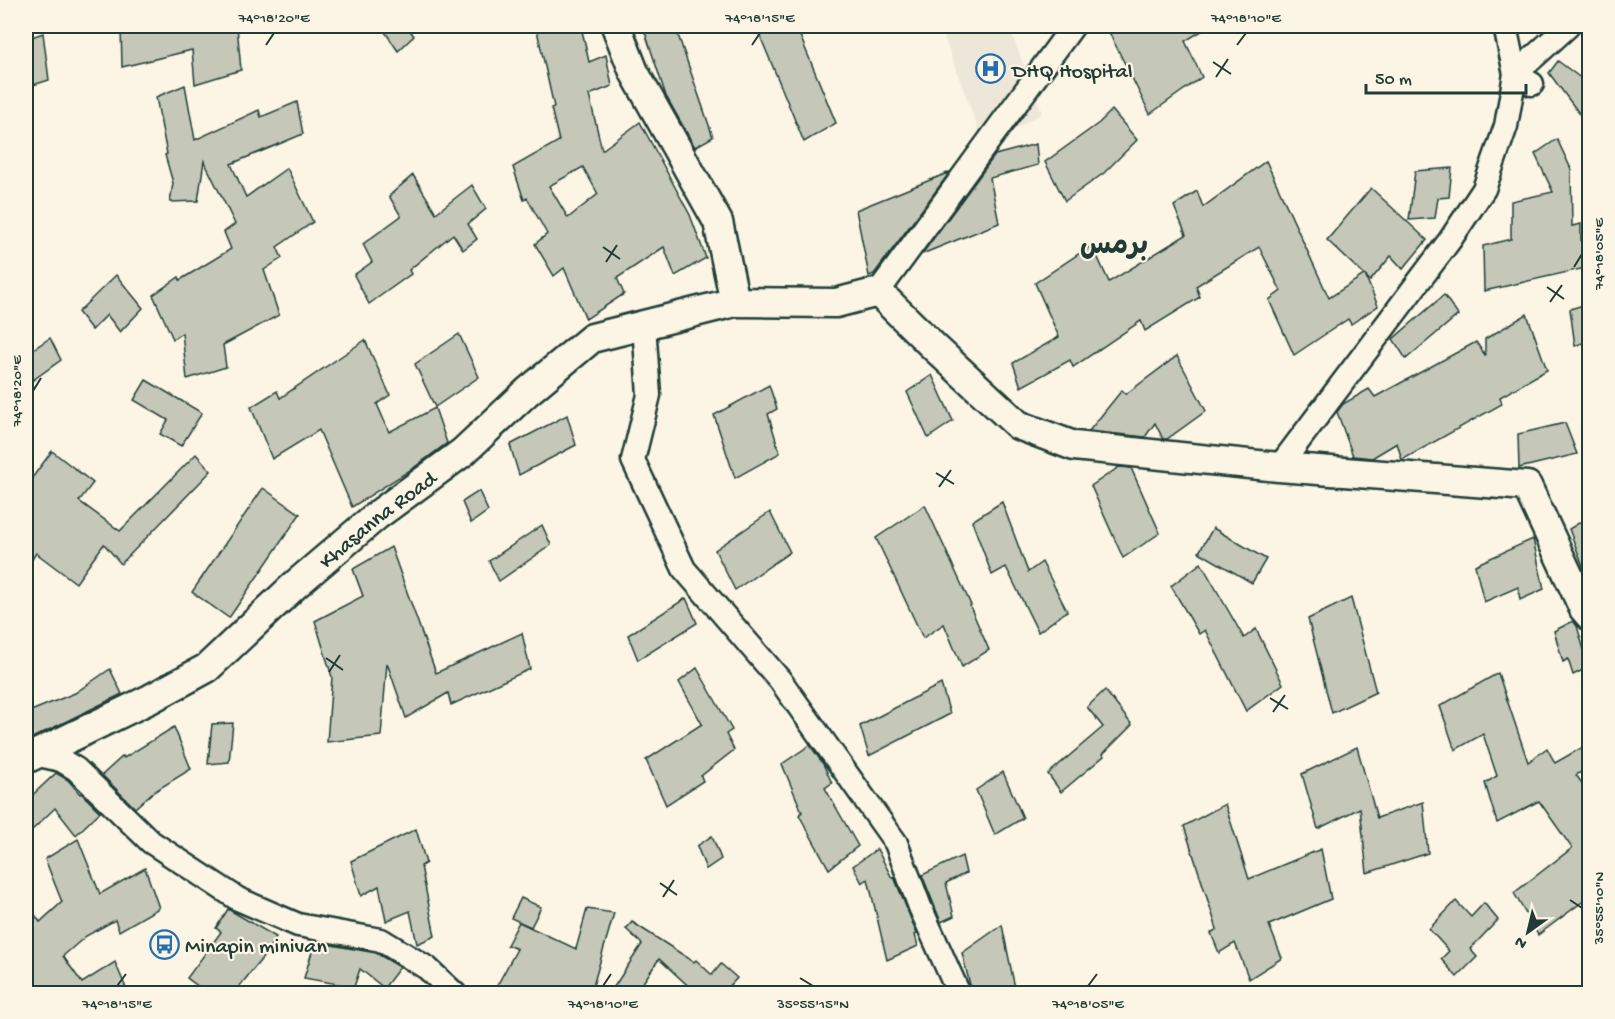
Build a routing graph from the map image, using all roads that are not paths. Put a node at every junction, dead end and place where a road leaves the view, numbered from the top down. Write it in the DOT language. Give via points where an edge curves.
graph roads {
  1 [pos="616,26"];
  2 [pos="1073,26"];
  3 [pos="1505,26"];
  4 [pos="1568,26"];
  5 [pos="1524,79"];
  6 [pos="878,292"];
  7 [pos="735,302"];
  8 [pos="644,325"];
  9 [pos="1279,467"];
  10 [pos="1590,616"];
  11 [pos="30,756"];
  12 [pos="455,993"];
  13 [pos="959,993"];
  1 -- 7 [label="street" via="634,72 718,222"];
  2 -- 6 [label="street"];
  3 -- 5 [label="street"];
  4 -- 5 [label="street"];
  5 -- 9 [label="street" via="1484,189"];
  6 -- 7 [label="street, Khasanna Road" via="836,303"];
  6 -- 9 [label="street" via="1018,425 1074,446"];
  7 -- 8 [label="street, Khasanna Road"];
  8 -- 11 [label="street, Khasanna Road" via="592,338 463,452 358,531 207,668"];
  8 -- 13 [label="street" via="649,395 633,460 684,569 780,680 896,843"];
  9 -- 10 [label="street" via="1527,486"];
  11 -- 12 [label="street" via="61,760 76,769 151,842 238,899 298,925 381,940 427,968"];
}
